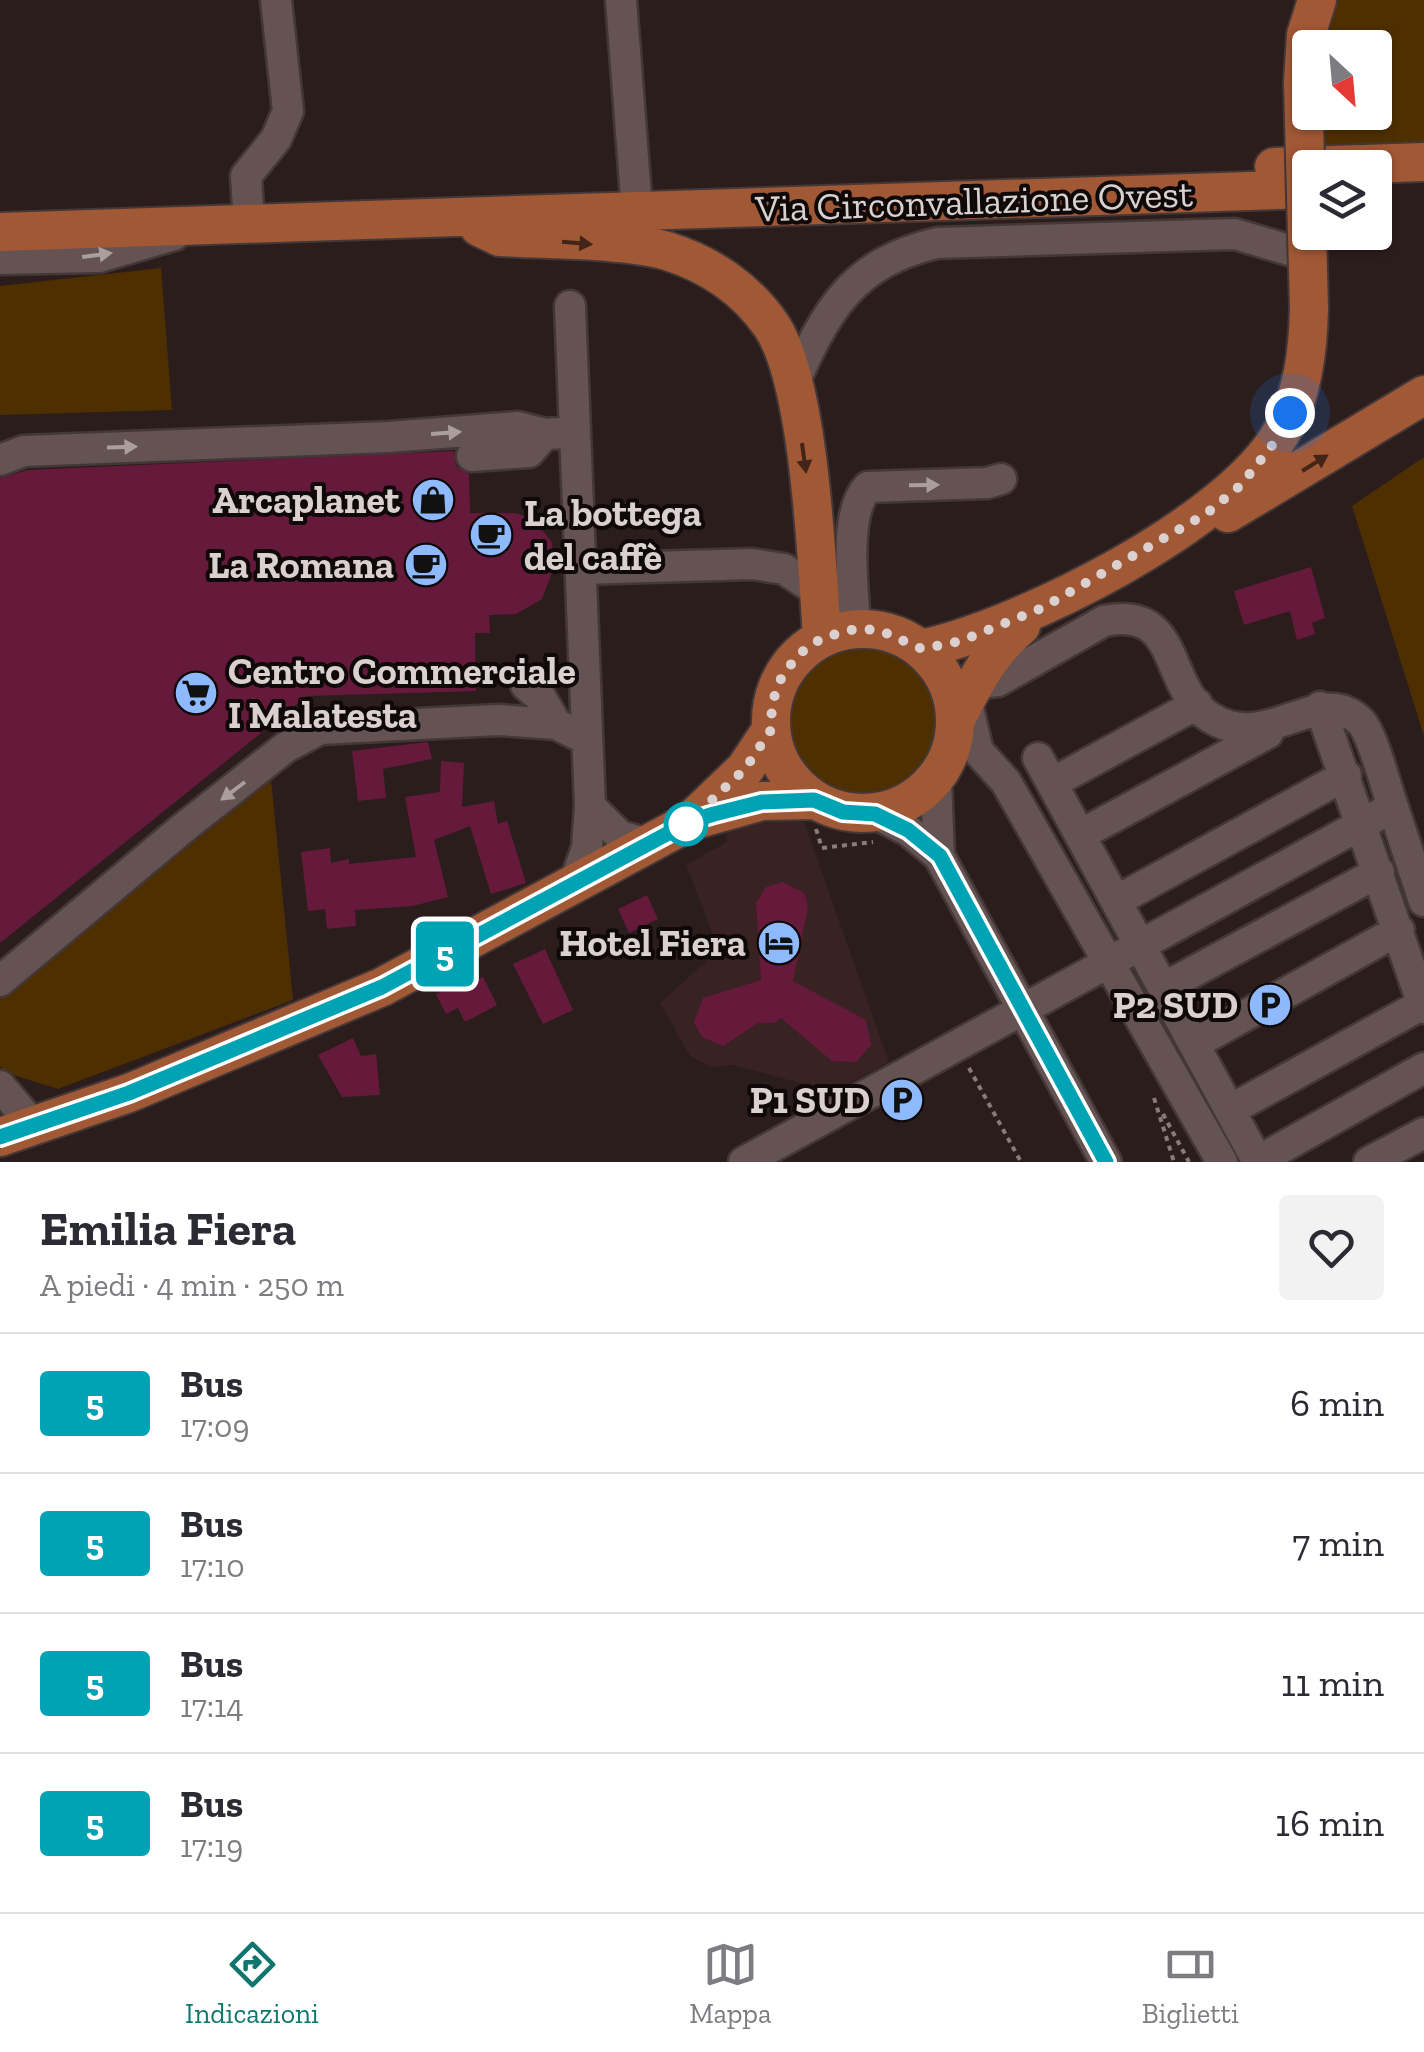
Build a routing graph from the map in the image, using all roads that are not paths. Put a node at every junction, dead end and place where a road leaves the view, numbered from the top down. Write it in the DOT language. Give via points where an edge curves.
graph roads {
  1 [pos="276,0"];
  2 [pos="622,0"];
  3 [pos="1316,0"];
  4 [pos="1424,162"];
  5 [pos="1424,185"];
  6 [pos="1392,186"];
  7 [pos="1292,190"];
  8 [pos="1051,199"];
  9 [pos="637,210"];
  10 [pos="449,215"];
  11 [pos="249,223"];
  12 [pos="208,225"];
  13 [pos="0,232"];
  14 [pos="1292,252"];
  15 [pos="0,259"];
  16 [pos="570,306"];
  17 [pos="793,385"];
  18 [pos="1424,395"];
  19 [pos="560,433"];
  20 [pos="12,456"];
  21 [pos="472,456"];
  22 [pos="1001,479"];
  23 [pos="813,528"];
  24 [pos="1165,537"];
  25 [pos="752,564"];
  26 [pos="582,568"];
  27 [pos="819,592"];
  28 [pos="1042,608"];
  29 [pos="839,634"];
  30 [pos="922,649"];
  31 [pos="526,685"];
  32 [pos="964,701"];
  33 [pos="1197,704"];
  34 [pos="1311,711"];
  35 [pos="556,724"];
  36 [pos="320,729"];
  37 [pos="771,730"];
  38 [pos="586,738"];
  39 [pos="275,739"];
  40 [pos="1346,776"];
  41 [pos="936,779"];
  42 [pos="590,806"];
  43 [pos="1393,807"];
  44 [pos="813,810"];
  45 [pos="691,821"];
  46 [pos="1363,823"];
  47 [pos="875,828"];
  48 [pos="1080,835"];
  49 [pos="648,844"];
  50 [pos="940,856"];
  51 [pos="1379,872"];
  52 [pos="573,887"];
  53 [pos="1116,901"];
  54 [pos="1424,901"];
  55 [pos="1398,930"];
  56 [pos="1140,945"];
  57 [pos="1106,964"];
  58 [pos="0,982"];
  59 [pos="1164,988"];
  60 [pos="1423,1006"];
  61 [pos="1023,1008"];
  62 [pos="1194,1044"];
  63 [pos="1424,1068"];
  64 [pos="0,1086"];
  65 [pos="1230,1110"];
  66 [pos="16,1131"];
  67 [pos="1424,1133"];
  68 [pos="744,1162"];
  69 [pos="1106,1162"];
  70 [pos="1222,1162"];
  71 [pos="1258,1162"];
  72 [pos="1369,1162"];
  1 -- 11 [label="street" via="288,110 276,139 246,176"];
  2 -- 9 [label="street"];
  3 -- 24 [label="main road, bridge" via="1303,82 1309,308 1298,393 1281,434 1241,485"];
  4 -- 8 [label="main road" via="1124,172"];
  5 -- 6 [label="main road"];
  7 -- 8 [label="main road, Via Circonvallazione Ovest"];
  8 -- 9 [label="main road, Via Circonvallazione Ovest"];
  9 -- 10 [label="main road, Via Circonvallazione Ovest"];
  10 -- 11 [label="main road, Via Circonvallazione Ovest"];
  10 -- 17 [label="main road, one-way" via="500,237 664,250 706,267 746,294 772,327"];
  11 -- 12 [label="main road, Via Circonvallazione Ovest"];
  12 -- 13 [label="main road, Via Circonvallazione Ovest"];
  15 -- 12 [label="street, one-way" via="98,257"];
  14 -- 17 [label="street" via="1235,234 937,243 902,252 873,266 840,297"];
  16 -- 19 [label="street"];
  17 -- 23 [label="main road, one-way"];
  24 -- 18 [label="main road, one-way" via="1229,512"];
  20 -- 19 [label="street, one-way" via="518,427"];
  19 -- 21 [label="street" via="529,452"];
  19 -- 26 [label="street"];
  29 -- 22 [label="street, one-way" via="852,538 868,487"];
  23 -- 25 [label="street" via="788,552"];
  23 -- 27 [label="main road"];
  24 -- 28 [label="main road"];
  25 -- 26 [label="street"];
  25 -- 27 [label="street" via="784,570"];
  26 -- 38 [label="street"];
  27 -- 29 [label="main road"];
  28 -- 30 [label="main road" via="961,641"];
  28 -- 32 [label="main road" via="993,650"];
  29 -- 30 [label="main road" via="901,637"];
  29 -- 37 [label="main road" via="799,654 782,676"];
  30 -- 32 [label="main road"];
  31 -- 35 [label="street"];
  32 -- 33 [label="street" via="1104,621 1123,617 1160,634"];
  32 -- 41 [label="main road"];
  32 -- 57 [label="street" via="978,751 1006,782"];
  33 -- 34 [label="street" via="1227,728 1250,732"];
  33 -- 48 [label="street" via="1045,771"];
  34 -- 40 [label="street"];
  34 -- 43 [label="street" via="1339,709 1362,722"];
  34 -- 48 [label="street"];
  35 -- 36 [label="street" via="444,720"];
  35 -- 38 [label="street"];
  36 -- 39 [label="street"];
  36 -- 58 [label="street, one-way" via="286,747 182,829"];
  37 -- 44 [label="main road" via="778,758"];
  37 -- 45 [label="main road" via="745,769"];
  38 -- 42 [label="street"];
  40 -- 46 [label="street"];
  40 -- 53 [label="street"];
  41 -- 47 [label="main road"];
  41 -- 50 [label="street"];
  42 -- 49 [label="street" via="620,836"];
  42 -- 52 [label="street" via="587,848"];
  43 -- 46 [label="street"];
  43 -- 54 [label="street"];
  44 -- 45 [label="main road" via="762,802"];
  44 -- 47 [label="main road" via="843,812"];
  45 -- 49 [label="main road"];
  46 -- 51 [label="street"];
  46 -- 56 [label="street"];
  47 -- 50 [label="street" via="908,830"];
  48 -- 53 [label="street"];
  49 -- 52 [label="main road"];
  50 -- 61 [label="street"];
  51 -- 55 [label="street"];
  51 -- 59 [label="street"];
  52 -- 66 [label="main road" via="382,987 129,1093"];
  53 -- 56 [label="street"];
  55 -- 60 [label="street"];
  55 -- 62 [label="street"];
  56 -- 57 [label="street"];
  56 -- 59 [label="street"];
  57 -- 61 [label="street"];
  57 -- 70 [label="street"];
  59 -- 62 [label="street"];
  60 -- 65 [label="street"];
  61 -- 68 [label="street"];
  61 -- 69 [label="street"];
  62 -- 65 [label="street"];
  63 -- 71 [label="street"];
  64 -- 66 [label="street"];
  65 -- 71 [label="street"];
  67 -- 72 [label="street"];
}
